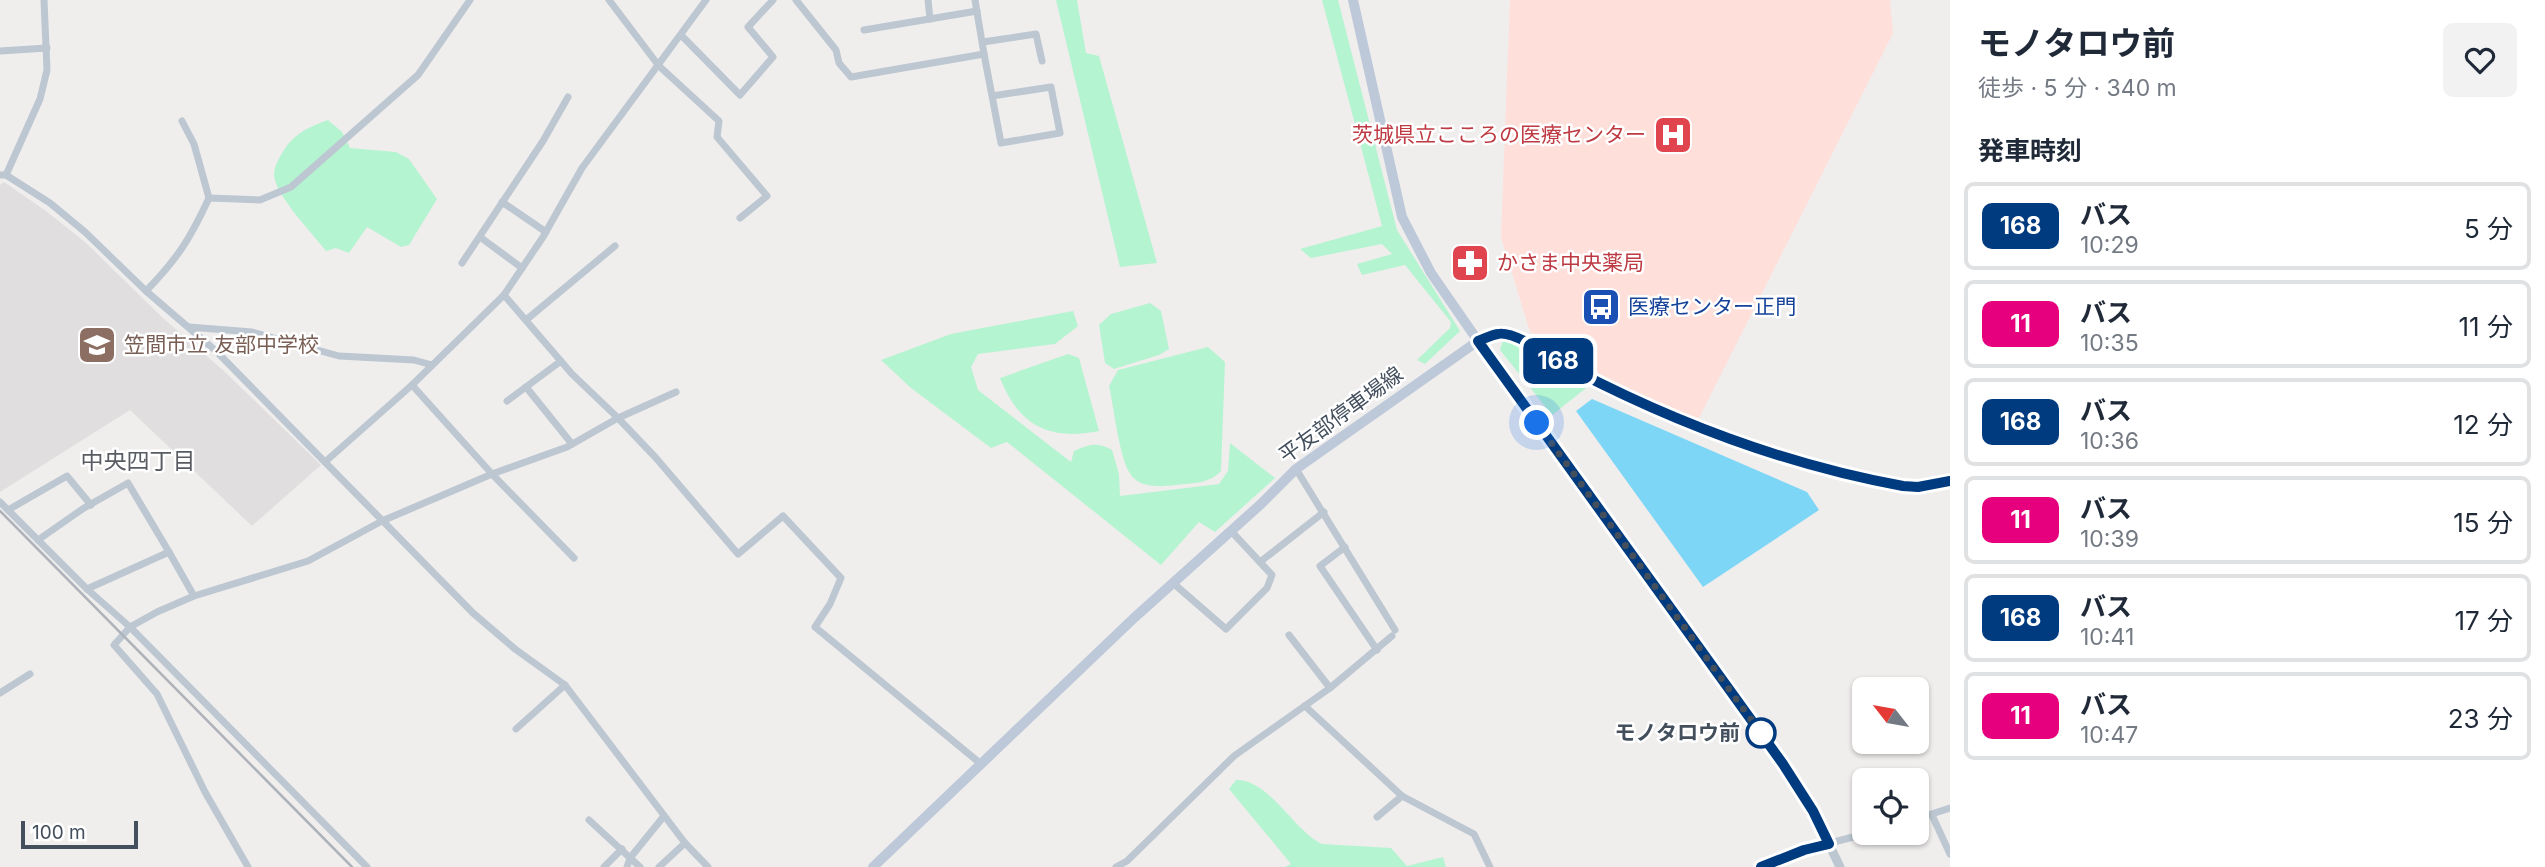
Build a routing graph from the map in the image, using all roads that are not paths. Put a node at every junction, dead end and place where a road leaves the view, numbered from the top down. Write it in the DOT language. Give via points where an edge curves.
graph roads {
  1 [pos="44,0"];
  2 [pos="470,0"];
  3 [pos="609,0"];
  4 [pos="706,0"];
  5 [pos="773,0"];
  6 [pos="796,0"];
  7 [pos="928,0"];
  8 [pos="975,0"];
  9 [pos="1353,0"];
  10 [pos="977,11"];
  11 [pos="930,19"];
  12 [pos="864,30"];
  13 [pos="681,35"];
  14 [pos="982,42"];
  15 [pos="47,48"];
  16 [pos="0,51"];
  17 [pos="984,54"];
  18 [pos="1042,61"];
  19 [pos="659,66"];
  20 [pos="992,96"];
  21 [pos="568,97"];
  22 [pos="182,121"];
  23 [pos="3,175"];
  24 [pos="209,198"];
  25 [pos="502,202"];
  26 [pos="740,218"];
  27 [pos="546,232"];
  28 [pos="480,237"];
  29 [pos="615,246"];
  30 [pos="462,263"];
  31 [pos="522,268"];
  32 [pos="146,291"];
  33 [pos="504,295"];
  34 [pos="526,320"];
  35 [pos="189,327"];
  36 [pos="1478,341"];
  37 [pos="561,361"];
  38 [pos="432,365"];
  39 [pos="412,385"];
  40 [pos="526,387"];
  41 [pos="676,392"];
  42 [pos="508,401"];
  43 [pos="618,418"];
  44 [pos="572,444"];
  45 [pos="325,462"];
  46 [pos="1296,468"];
  47 [pos="492,474"];
  48 [pos="1950,481"];
  49 [pos="0,502"];
  50 [pos="91,505"];
  51 [pos="8,510"];
  52 [pos="1324,512"];
  53 [pos="382,520"];
  54 [pos="1231,531"];
  55 [pos="38,540"];
  56 [pos="1345,547"];
  57 [pos="169,552"];
  58 [pos="575,558"];
  59 [pos="1260,562"];
  60 [pos="1173,583"];
  61 [pos="87,589"];
  62 [pos="194,596"];
  63 [pos="130,627"];
  64 [pos="1289,635"];
  65 [pos="1377,650"];
  66 [pos="30,674"];
  67 [pos="565,685"];
  68 [pos="1330,688"];
  69 [pos="0,693"];
  70 [pos="1305,706"];
  71 [pos="516,729"];
  72 [pos="981,764"];
  73 [pos="1402,796"];
  74 [pos="1950,808"];
  75 [pos="1932,815"];
  76 [pos="664,816"];
  77 [pos="1929,816"];
  78 [pos="1377,817"];
  79 [pos="589,820"];
  80 [pos="1852,838"];
  81 [pos="685,844"];
  82 [pos="1829,844"];
  83 [pos="622,849"];
  84 [pos="1950,854"];
  85 [pos="630,858"];
  86 [pos="248,867"];
  87 [pos="367,867"];
  88 [pos="604,867"];
  89 [pos="627,867"];
  90 [pos="640,867"];
  91 [pos="659,867"];
  92 [pos="708,867"];
  93 [pos="873,867"];
  94 [pos="1116,867"];
  95 [pos="1490,867"];
  96 [pos="1761,867"];
  97 [pos="1840,867"];
  1 -- 15 [label="street"];
  2 -- 24 [label="street" via="418,75 291,187 260,200"];
  3 -- 19 [label="street"];
  4 -- 13 [label="street"];
  5 -- 13 [label="street" via="748,27 773,57 740,95"];
  6 -- 17 [label="street" via="836,50 850,77"];
  7 -- 11 [label="street"];
  8 -- 10 [label="street"];
  9 -- 36 [label="main road" via="1402,218 1431,273"];
  10 -- 11 [label="street"];
  10 -- 14 [label="street"];
  11 -- 12 [label="street"];
  13 -- 19 [label="street"];
  14 -- 17 [label="street"];
  14 -- 18 [label="street" via="1036,34"];
  15 -- 16 [label="street"];
  15 -- 23 [label="street" via="40,99"];
  17 -- 20 [label="street"];
  19 -- 26 [label="street" via="719,121 717,137 767,195"];
  19 -- 27 [label="street" via="582,168"];
  20 -- 20 [label="street" via="1001,143 1060,133 1051,87"];
  21 -- 25 [label="street"];
  22 -- 24 [label="street" via="194,144"];
  23 -- 32 [label="street" via="85,232"];
  24 -- 32 [label="street" via="189,240"];
  25 -- 27 [label="street"];
  25 -- 28 [label="street"];
  27 -- 31 [label="street"];
  28 -- 30 [label="street"];
  28 -- 31 [label="street"];
  29 -- 34 [label="street"];
  31 -- 33 [label="street"];
  32 -- 35 [label="street"];
  33 -- 34 [label="street"];
  33 -- 38 [label="street"];
  34 -- 37 [label="street"];
  35 -- 38 [label="street" via="252,332 339,356"];
  35 -- 45 [label="street"];
  36 -- 46 [label="main road, 平友部停車場線"];
  36 -- 48 [label="street" via="1499,333 1516,337 1635,400 1789,460 1903,486"];
  36 -- 82 [label="street" via="1783,764"];
  37 -- 40 [label="street"];
  37 -- 43 [label="street"];
  38 -- 39 [label="street"];
  39 -- 45 [label="street"];
  39 -- 47 [label="street"];
  40 -- 42 [label="street"];
  40 -- 44 [label="street"];
  41 -- 43 [label="street"];
  43 -- 44 [label="street"];
  43 -- 72 [label="street" via="738,554 783,516 841,578 815,627"];
  44 -- 47 [label="street"];
  45 -- 53 [label="street"];
  46 -- 52 [label="street"];
  46 -- 54 [label="main road, 平友部停車場線"];
  47 -- 53 [label="street"];
  47 -- 58 [label="street"];
  49 -- 51 [label="street"];
  50 -- 51 [label="street" via="67,476"];
  50 -- 55 [label="street"];
  50 -- 57 [label="street" via="128,483"];
  51 -- 55 [label="street"];
  52 -- 56 [label="street"];
  52 -- 59 [label="street"];
  53 -- 62 [label="street" via="307,561"];
  53 -- 67 [label="street" via="472,613"];
  54 -- 59 [label="street"];
  54 -- 60 [label="main road, 平友部停車場線"];
  55 -- 61 [label="street"];
  56 -- 65 [label="street" via="1394,633"];
  56 -- 65 [label="street" via="1320,566"];
  57 -- 61 [label="street"];
  57 -- 62 [label="street"];
  59 -- 60 [label="street" via="1272,575 1268,588 1226,629"];
  60 -- 72 [label="main road, 平友部停車場線"];
  61 -- 63 [label="street"];
  62 -- 63 [label="street"];
  63 -- 86 [label="street" via="114,645 157,694"];
  63 -- 87 [label="street"];
  64 -- 68 [label="street"];
  65 -- 68 [label="street"];
  66 -- 69 [label="street"];
  67 -- 71 [label="street"];
  67 -- 76 [label="street"];
  68 -- 70 [label="street"];
  70 -- 73 [label="street"];
  70 -- 94 [label="street" via="1234,756"];
  72 -- 93 [label="main road, 平友部停車場線"];
  73 -- 78 [label="street"];
  73 -- 95 [label="street" via="1474,834"];
  74 -- 75 [label="street"];
  75 -- 77 [label="street"];
  75 -- 84 [label="street"];
  76 -- 81 [label="street"];
  76 -- 85 [label="street"];
  79 -- 83 [label="street"];
  80 -- 82 [label="street"];
  81 -- 91 [label="street"];
  81 -- 92 [label="street"];
  82 -- 96 [label="street"];
  82 -- 97 [label="street"];
  83 -- 85 [label="street"];
  83 -- 88 [label="street"];
  85 -- 89 [label="street"];
  85 -- 90 [label="street"];
}
